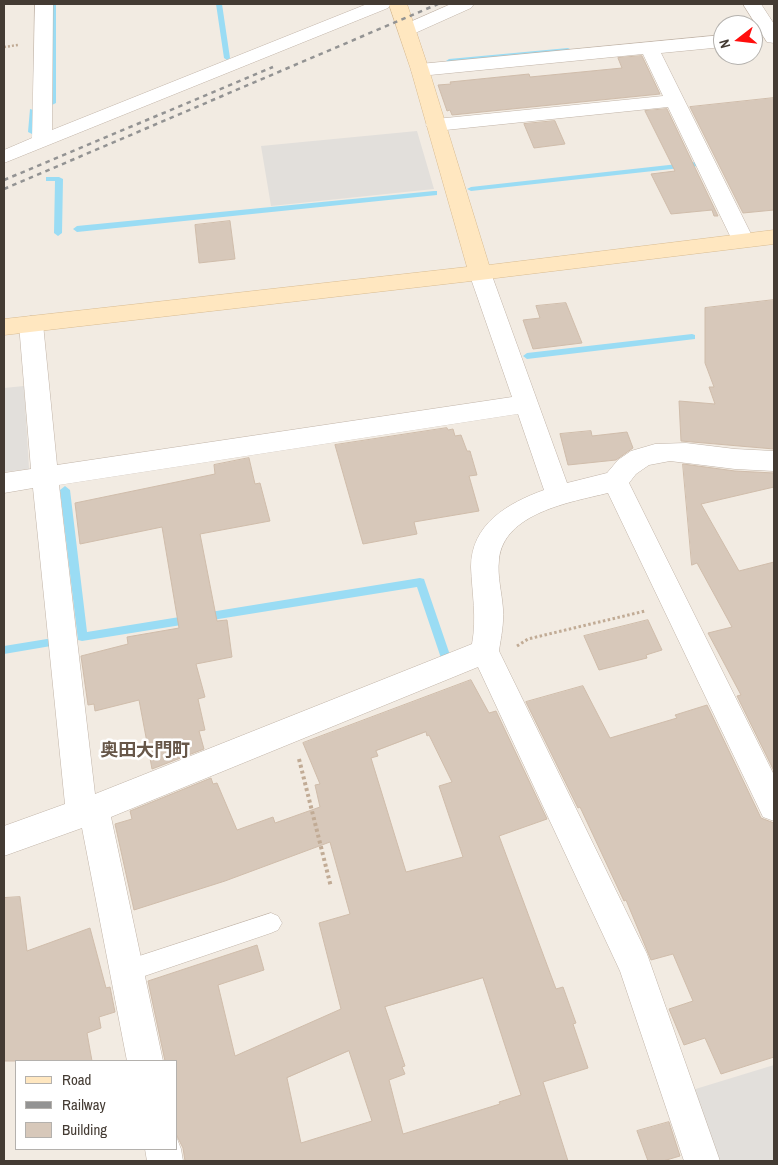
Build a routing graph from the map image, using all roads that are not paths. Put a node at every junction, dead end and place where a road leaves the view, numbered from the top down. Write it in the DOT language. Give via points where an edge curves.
graph roads {
  1 [pos="44,4"];
  2 [pos="382,4"];
  3 [pos="398,4"];
  4 [pos="465,4"];
  5 [pos="752,4"];
  6 [pos="407,30"];
  7 [pos="774,37"];
  8 [pos="713,42"];
  9 [pos="649,48"];
  10 [pos="420,70"];
  11 [pos="674,101"];
  12 [pos="436,125"];
  13 [pos="42,142"];
  14 [pos="4,158"];
  15 [pos="774,237"];
  16 [pos="743,240"];
  17 [pos="480,273"];
  18 [pos="31,324"];
  19 [pos="4,327"];
  20 [pos="527,404"];
  21 [pos="774,461"];
  22 [pos="45,477"];
  23 [pos="614,481"];
  24 [pos="4,483"];
  25 [pos="559,496"];
  26 [pos="488,657"];
  27 [pos="774,807"];
  28 [pos="88,811"];
  29 [pos="4,841"];
  30 [pos="271,924"];
  31 [pos="127,971"];
  32 [pos="145,1060"];
  33 [pos="702,1161"];
  1 -- 13 [label="street"];
  2 -- 13 [label="street"];
  3 -- 6 [label="street"];
  4 -- 6 [label="street"];
  5 -- 7 [label="street"];
  6 -- 10 [label="street"];
  8 -- 9 [label="street"];
  9 -- 10 [label="street"];
  9 -- 11 [label="street"];
  10 -- 12 [label="street"];
  11 -- 12 [label="street"];
  11 -- 16 [label="street"];
  12 -- 17 [label="street"];
  13 -- 14 [label="street"];
  15 -- 16 [label="street"];
  16 -- 17 [label="street"];
  17 -- 18 [label="street"];
  17 -- 20 [label="street"];
  18 -- 19 [label="street"];
  18 -- 22 [label="street"];
  20 -- 22 [label="street"];
  20 -- 25 [label="street"];
  21 -- 23 [label="street" via="685,451 647,455 624,468"];
  22 -- 24 [label="street"];
  22 -- 28 [label="street"];
  23 -- 25 [label="street"];
  23 -- 27 [label="street"];
  25 -- 26 [label="street" via="503,521 490,537 485,558"];
  26 -- 28 [label="street" via="292,729"];
  26 -- 33 [label="street" via="635,966"];
  28 -- 29 [label="street"];
  28 -- 31 [label="street"];
  30 -- 31 [label="lane"];
  31 -- 32 [label="street"];
}
